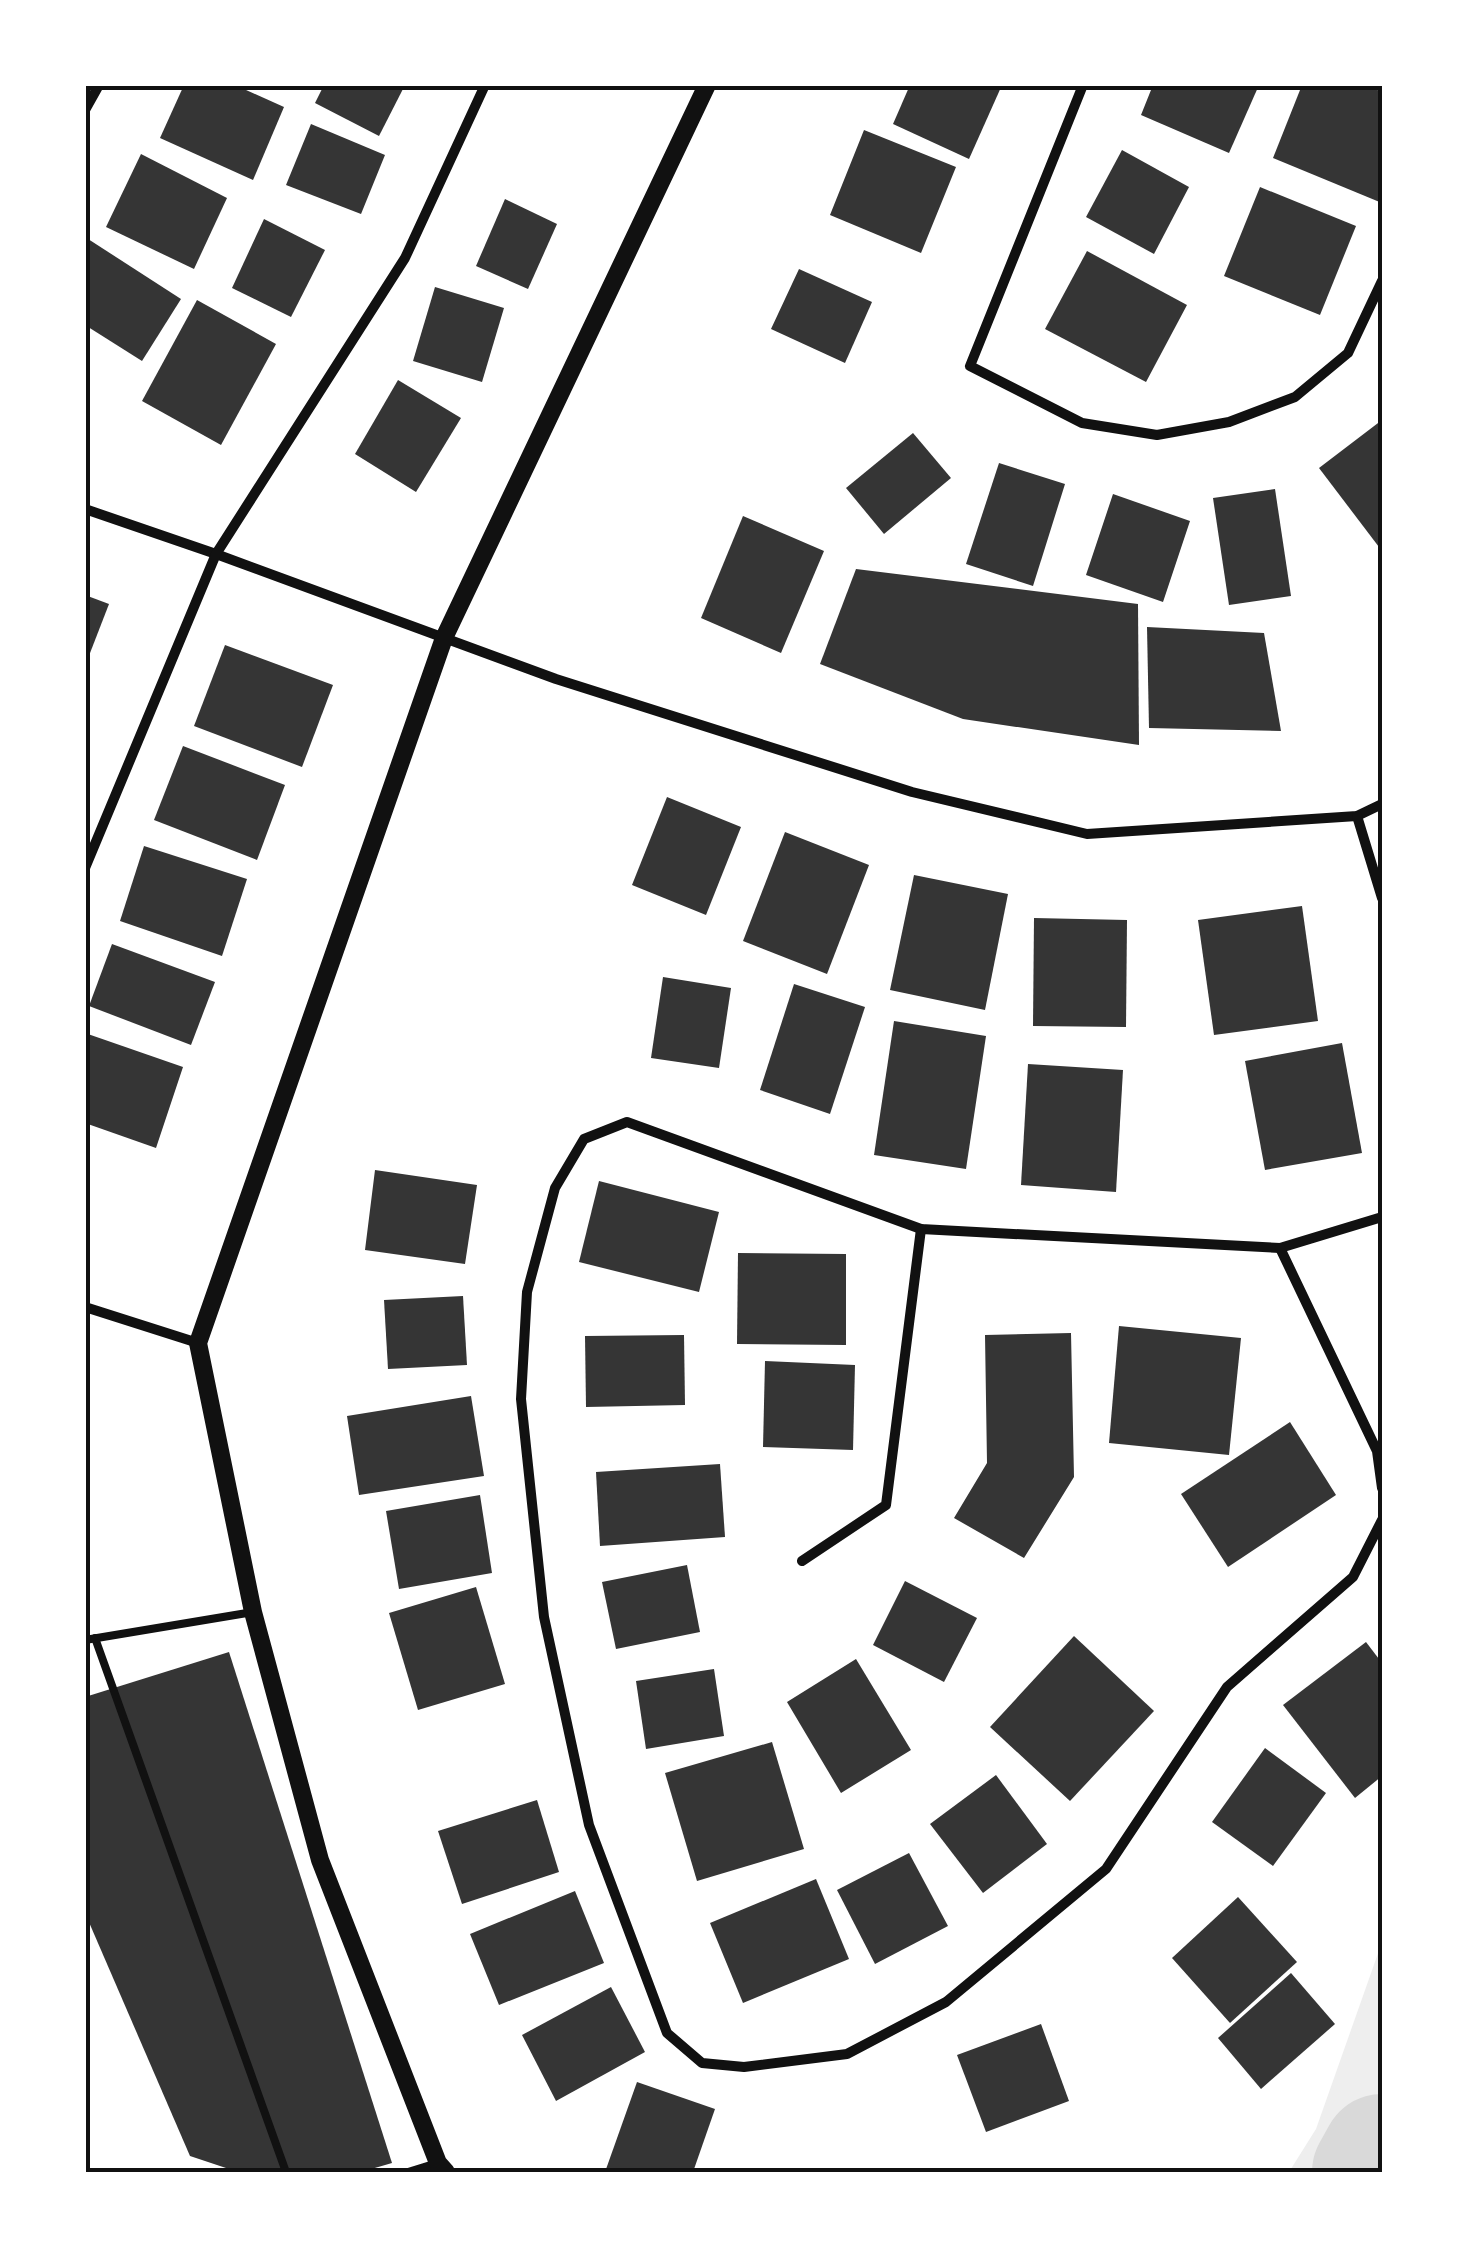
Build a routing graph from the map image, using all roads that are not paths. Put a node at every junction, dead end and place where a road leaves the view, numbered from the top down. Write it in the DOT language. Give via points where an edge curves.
graph roads {
  1 [pos="99,85"];
  2 [pos="485,85"];
  3 [pos="706,85"];
  4 [pos="1083,85"];
  5 [pos="85,110"];
  6 [pos="1382,281"];
  7 [pos="85,509"];
  8 [pos="216,554"];
  9 [pos="444,638"];
  10 [pos="1382,804"];
  11 [pos="1357,816"];
  12 [pos="85,868"];
  13 [pos="1382,898"];
  14 [pos="1382,1217"];
  15 [pos="922,1228"];
  16 [pos="1280,1248"];
  17 [pos="85,1306"];
  18 [pos="198,1344"];
  19 [pos="1382,1488"];
  20 [pos="1382,1520"];
  21 [pos="802,1561"];
  22 [pos="253,1612"];
  23 [pos="90,1639"];
  24 [pos="442,2167"];
  25 [pos="286,2172"];
  26 [pos="408,2172"];
  1 -- 5 [label="street"];
  2 -- 8 [label="street" via="405,258"];
  3 -- 9 [label="street"];
  4 -- 6 [label="street" via="970,366 1082,422 1157,435 1229,422 1295,397 1348,354"];
  7 -- 8 [label="street"];
  8 -- 9 [label="street"];
  8 -- 12 [label="street"];
  9 -- 11 [label="street" via="912,792 1087,834"];
  9 -- 18 [label="street"];
  10 -- 11 [label="street"];
  11 -- 13 [label="street"];
  14 -- 16 [label="street"];
  15 -- 16 [label="street"];
  15 -- 20 [label="street" via="626,1122 584,1139 564,1171 527,1292 520,1399 544,1617 590,1825 667,2033 702,2062 744,2067 847,2054 946,2002 1106,1870 1227,1687 1353,1577"];
  15 -- 21 [label="street" via="886,1504"];
  16 -- 19 [label="street" via="1378,1451"];
  17 -- 18 [label="street"];
  18 -- 22 [label="street"];
  22 -- 23 [label="lane"];
  22 -- 24 [label="street" via="320,1860"];
  23 -- 25 [label="lane"];
  24 -- 26 [label="lane"];
}
